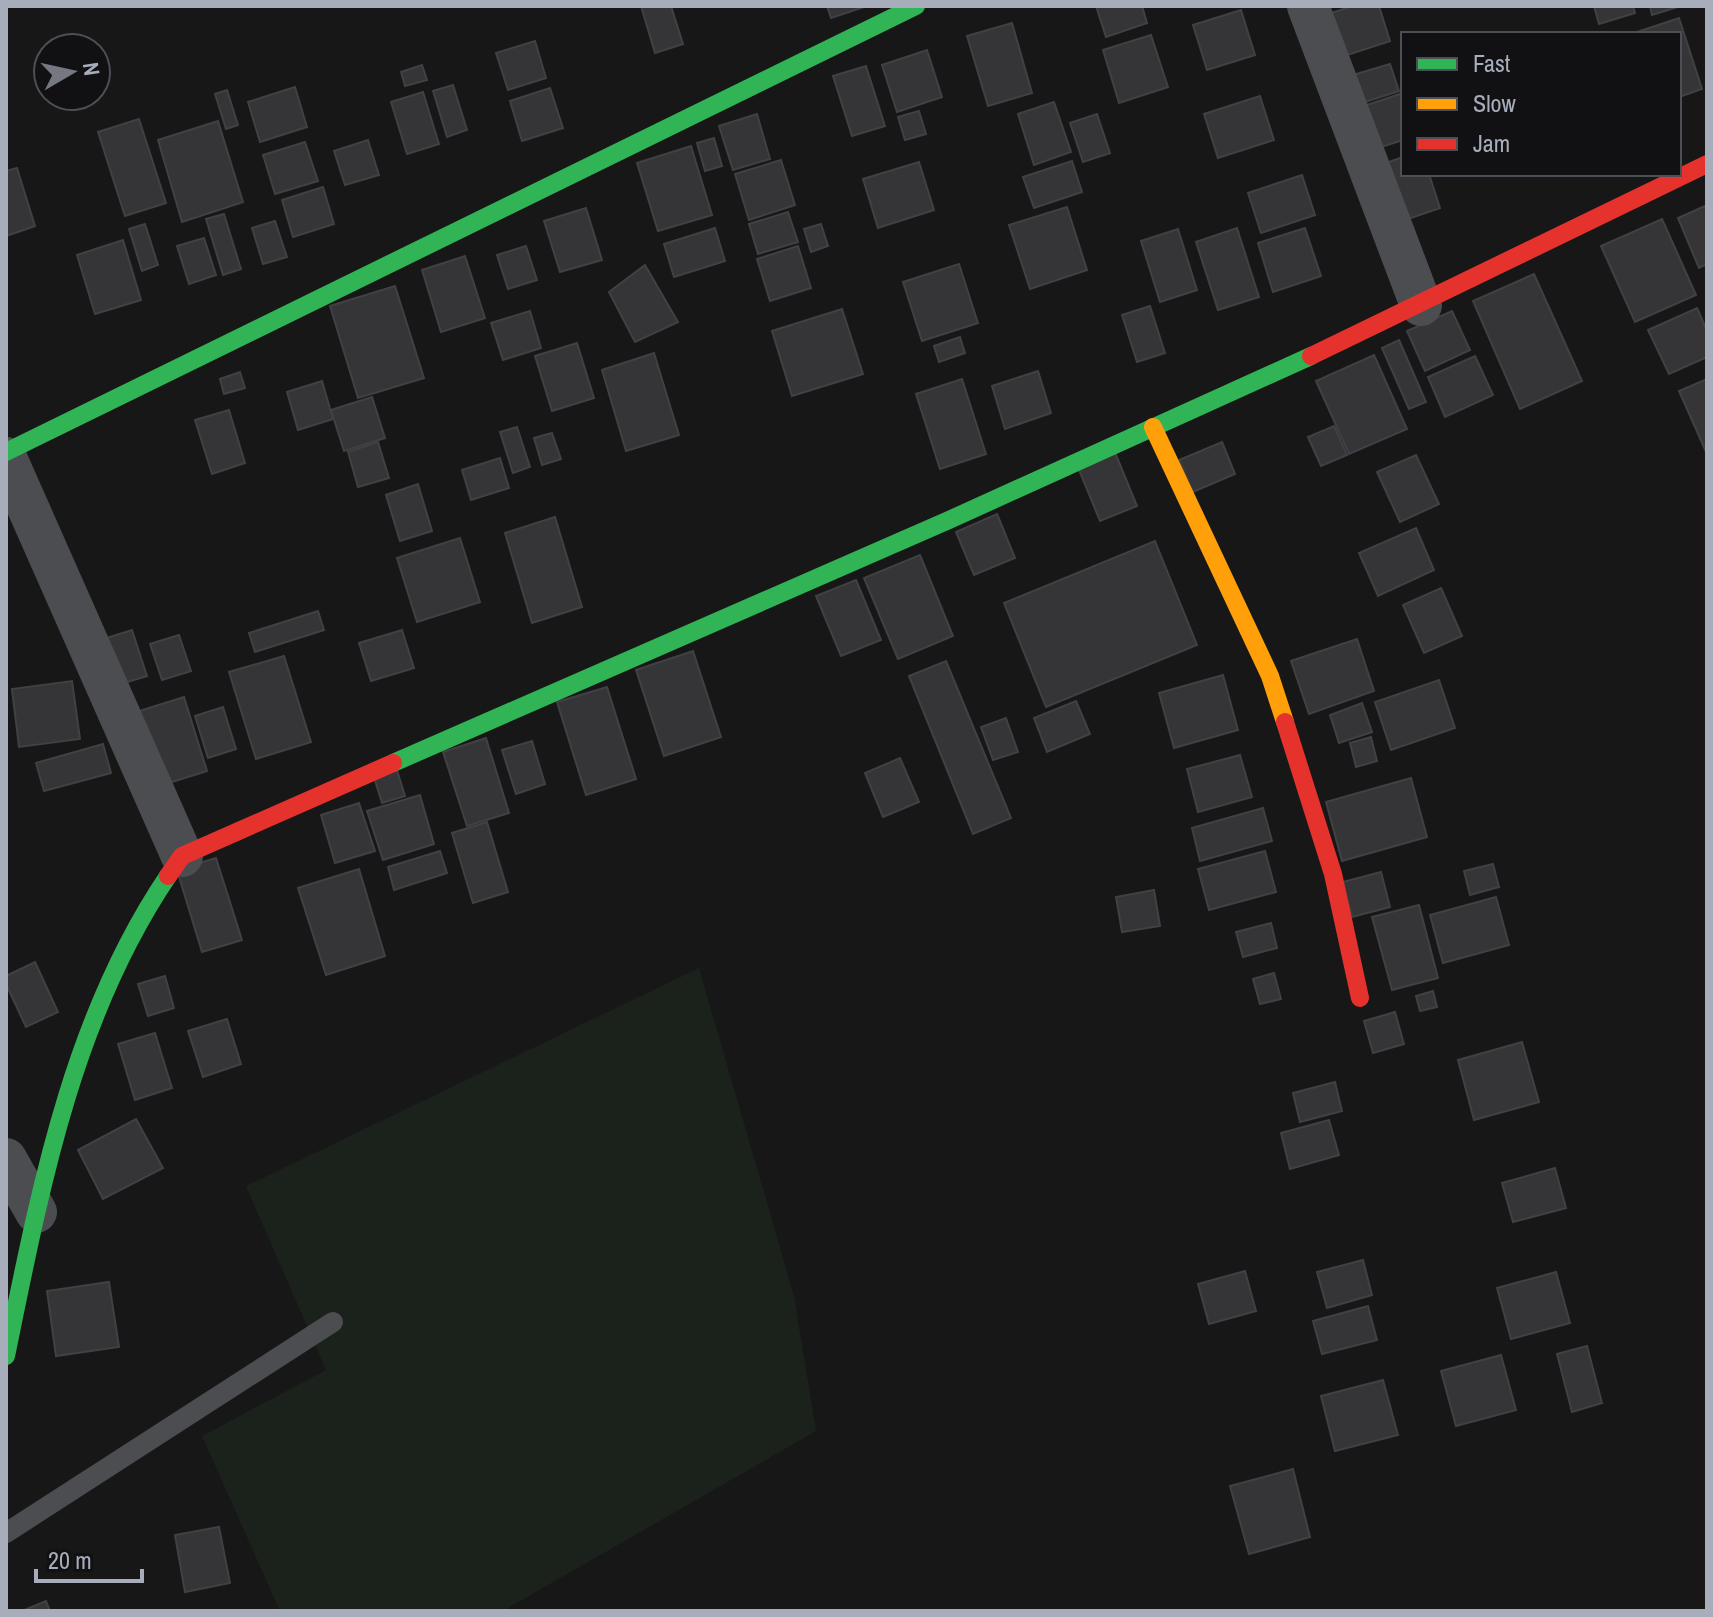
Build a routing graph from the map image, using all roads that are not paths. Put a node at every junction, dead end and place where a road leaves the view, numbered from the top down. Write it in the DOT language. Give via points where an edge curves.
graph roads {
  1 [pos="916,6"];
  2 [pos="1308,6"];
  3 [pos="1707,164"];
  4 [pos="1421,305"];
  5 [pos="1153,427"];
  6 [pos="6,455"];
  7 [pos="182,856"];
  8 [pos="1360,998"];
  9 [pos="6,1159"];
  10 [pos="36,1212"];
  11 [pos="333,1322"];
  12 [pos="6,1356"];
  13 [pos="6,1533"];
  1 -- 6 [label="street"];
  2 -- 4 [label="street"];
  3 -- 4 [label="street"];
  4 -- 5 [label="street"];
  5 -- 7 [label="street"];
  5 -- 8 [label="street" via="1270,676 1333,874"];
  6 -- 7 [label="street"];
  7 -- 10 [label="street" via="136,924 77,1060"];
  9 -- 10 [label="street"];
  10 -- 12 [label="street"];
  11 -- 13 [label="lane"];
}
